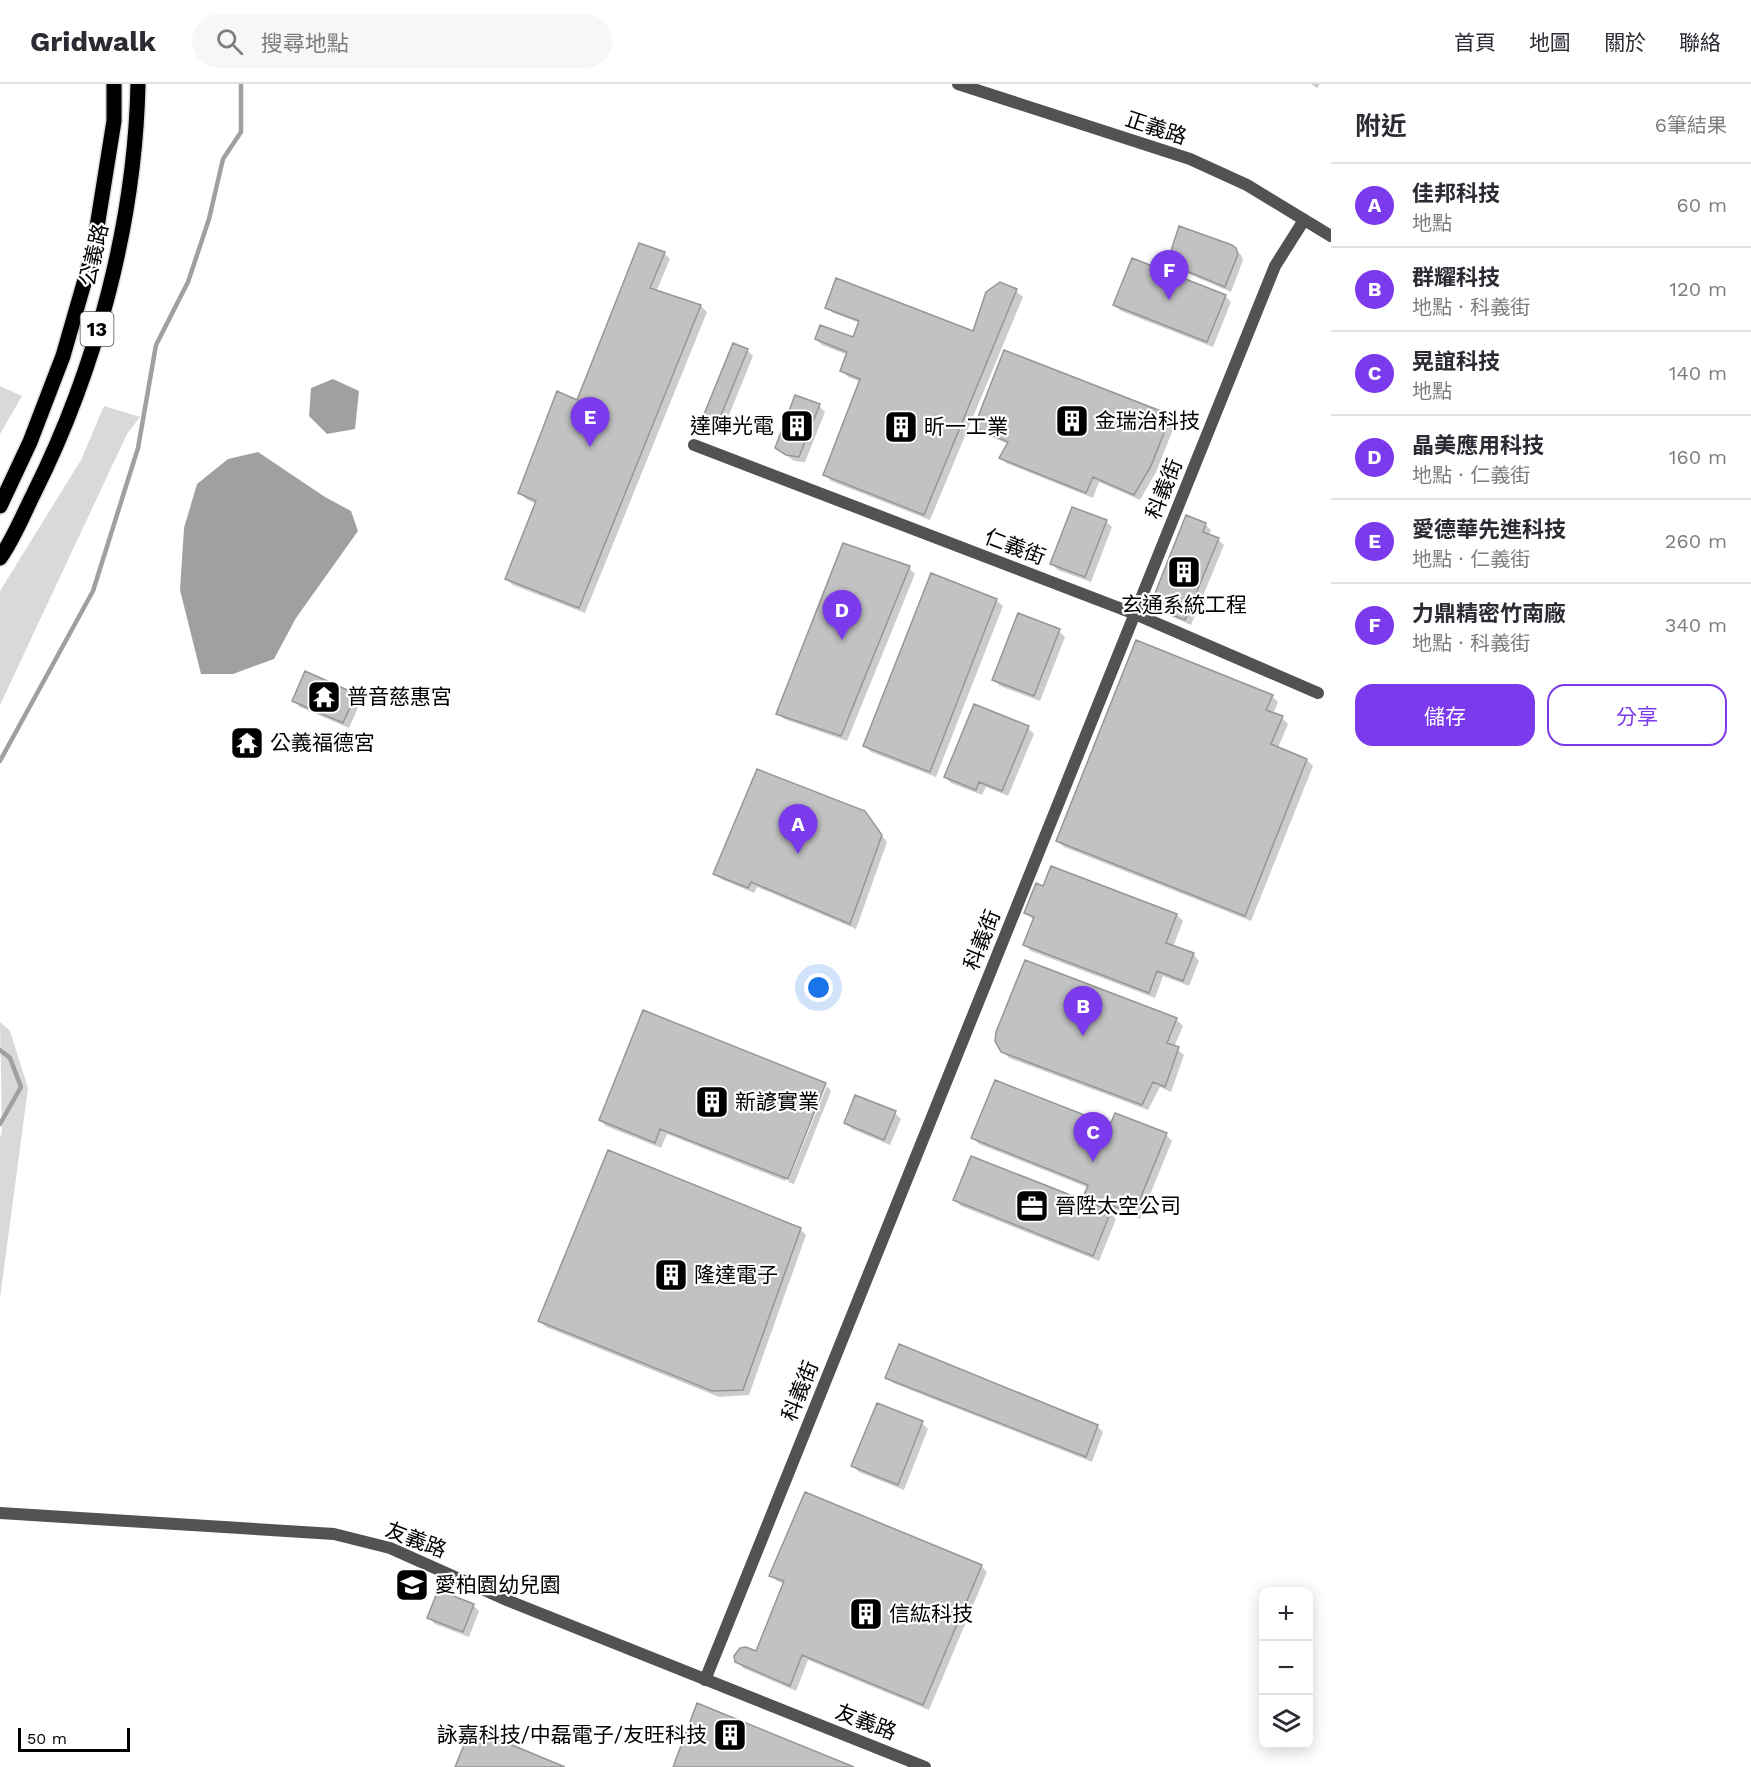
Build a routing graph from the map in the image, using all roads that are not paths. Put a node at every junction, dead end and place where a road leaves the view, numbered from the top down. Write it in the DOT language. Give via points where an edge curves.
graph roads {
  1 [pos="114,84"];
  2 [pos="138,84"];
  3 [pos="958,84"];
  4 [pos="1304,220"];
  5 [pos="1331,236"];
  6 [pos="694,445"];
  7 [pos="0,506"];
  8 [pos="0,558"];
  9 [pos="1135,614"];
  10 [pos="1318,693"];
  11 [pos="0,1513"];
  12 [pos="705,1680"];
  13 [pos="925,1767"];
  1 -- 7 [label="main road, 公義路 / 13" via="114,122 93,252 63,356"];
  2 -- 8 [label="main road, 公義路 / 13" via="137,123 118,251 88,362 56,450"];
  3 -- 4 [label="street, 正義路" via="1190,159 1247,185"];
  4 -- 5 [label="street, 正義路"];
  4 -- 9 [label="street, 科義街" via="1275,266"];
  6 -- 9 [label="street, 仁義街"];
  9 -- 10 [label="street, 仁義街"];
  9 -- 12 [label="street, 科義街"];
  11 -- 12 [label="street, 友義路" via="334,1534 390,1548"];
  12 -- 13 [label="street, 友義路"];
}
